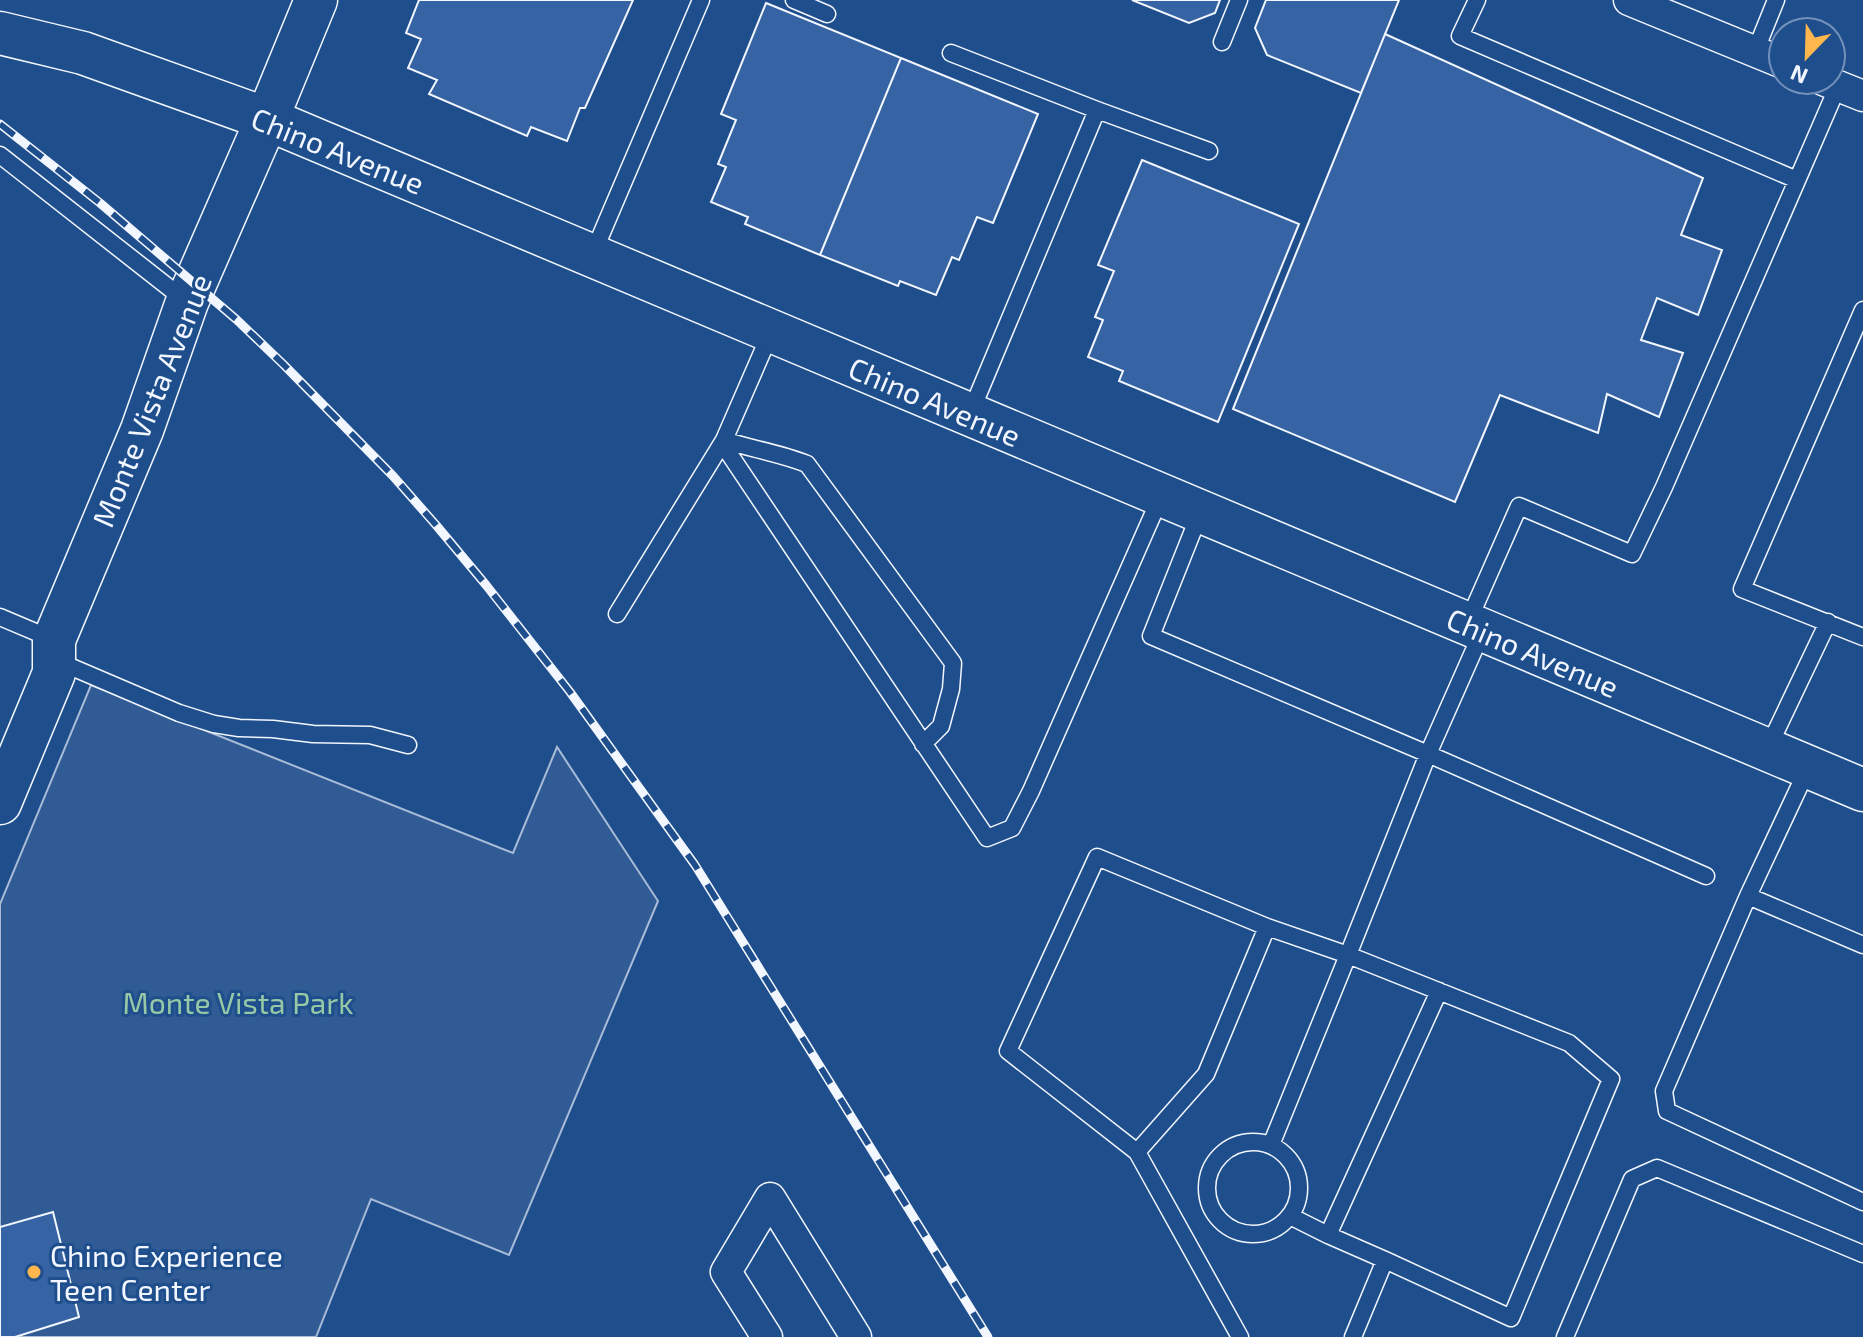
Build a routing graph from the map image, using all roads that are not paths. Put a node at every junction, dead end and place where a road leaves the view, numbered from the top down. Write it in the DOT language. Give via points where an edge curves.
graph roads {
  1 [pos="316,0"];
  2 [pos="701,0"];
  3 [pos="794,0"];
  4 [pos="1239,0"];
  5 [pos="1477,0"];
  6 [pos="1629,0"];
  7 [pos="1776,0"];
  8 [pos="827,14"];
  9 [pos="0,33"];
  10 [pos="1222,42"];
  11 [pos="1755,52"];
  12 [pos="951,53"];
  13 [pos="1767,57"];
  14 [pos="1837,96"];
  15 [pos="1097,110"];
  16 [pos="267,119"];
  17 [pos="1209,151"];
  18 [pos="0,155"];
  19 [pos="1797,180"];
  20 [pos="592,256"];
  21 [pos="187,302"];
  22 [pos="1863,310"];
  23 [pos="771,332"];
  24 [pos="969,416"];
  25 [pos="724,440"];
  26 [pos="1161,496"];
  27 [pos="1200,513"];
  28 [pos="617,614"];
  29 [pos="0,617"];
  30 [pos="1828,622"];
  31 [pos="1474,628"];
  32 [pos="1863,637"];
  33 [pos="54,649"];
  34 [pos="923,744"];
  35 [pos="408,745"];
  36 [pos="1767,750"];
  37 [pos="1428,754"];
  38 [pos="1808,767"];
  39 [pos="1863,790"];
  40 [pos="0,803"];
  41 [pos="1706,876"];
  42 [pos="1748,896"];
  43 [pos="1267,927"];
  44 [pos="1863,945"];
  45 [pos="1348,955"];
  46 [pos="1439,991"];
  47 [pos="1271,1145"];
  48 [pos="1137,1152"];
  49 [pos="1863,1202"];
  50 [pos="1290,1216"];
  51 [pos="1328,1235"];
  52 [pos="1863,1254"];
  53 [pos="1385,1260"];
  54 [pos="767,1337"];
  55 [pos="856,1337"];
  56 [pos="1240,1337"];
  57 [pos="1353,1337"];
  58 [pos="1565,1337"];
  1 -- 16 [label="main road, Monte Vista Avenue"];
  2 -- 20 [label="lane"];
  3 -- 8 [label="lane"];
  4 -- 10 [label="lane"];
  5 -- 19 [label="lane" via="1460,36"];
  6 -- 11 [label="street"];
  7 -- 11 [label="lane"];
  9 -- 16 [label="main road, Chino Avenue" via="83,53"];
  11 -- 13 [label="street"];
  12 -- 15 [label="lane"];
  14 -- 19 [label="lane"];
  15 -- 17 [label="lane"];
  15 -- 24 [label="lane"];
  16 -- 20 [label="main road, Chino Avenue"];
  16 -- 21 [label="main road, Monte Vista Avenue"];
  18 -- 21 [label="lane"];
  19 -- 31 [label="lane" via="1632,554 1519,506"];
  20 -- 23 [label="main road, Chino Avenue"];
  21 -- 33 [label="main road, Monte Vista Avenue"];
  22 -- 30 [label="lane" via="1742,589"];
  23 -- 24 [label="main road, Chino Avenue"];
  23 -- 25 [label="lane"];
  24 -- 26 [label="main road, Chino Avenue"];
  25 -- 28 [label="lane"];
  25 -- 34 [label="lane"];
  25 -- 34 [label="lane" via="807,464 953,663 941,726"];
  26 -- 27 [label="main road, Chino Avenue"];
  26 -- 34 [label="lane" via="1012,828 987,838"];
  27 -- 31 [label="main road, Chino Avenue"];
  27 -- 37 [label="lane" via="1151,636"];
  29 -- 33 [label="lane"];
  30 -- 32 [label="lane"];
  30 -- 36 [label="lane"];
  31 -- 36 [label="main road, Chino Avenue"];
  31 -- 37 [label="lane"];
  33 -- 35 [label="lane" via="179,713 214,724 370,735"];
  33 -- 40 [label="main road, Monte Vista Avenue" via="54,673"];
  36 -- 38 [label="main road, Chino Avenue"];
  37 -- 41 [label="lane"];
  37 -- 45 [label="lane"];
  38 -- 39 [label="main road, Chino Avenue"];
  38 -- 42 [label="lane"];
  42 -- 44 [label="lane"];
  42 -- 49 [label="lane" via="1664,1091 1667,1111"];
  43 -- 45 [label="lane"];
  43 -- 48 [label="lane" via="1206,1074"];
  43 -- 48 [label="lane" via="1097,857 1008,1051"];
  45 -- 46 [label="lane"];
  45 -- 47 [label="lane"];
  46 -- 51 [label="lane"];
  46 -- 53 [label="lane" via="1569,1043 1611,1079 1511,1318"];
  47 -- 50 [label="lane" via="1292,1163 1298,1176"];
  47 -- 50 [label="lane" via="1242,1143 1217,1158 1210,1171 1208,1200 1224,1224 1251,1234 1266,1232"];
  48 -- 56 [label="lane"];
  50 -- 51 [label="lane"];
  51 -- 53 [label="lane"];
  52 -- 58 [label="lane" via="1657,1168 1632,1179"];
  53 -- 57 [label="lane"];
  54 -- 55 [label="street" via="726,1272 770,1198"];
}
